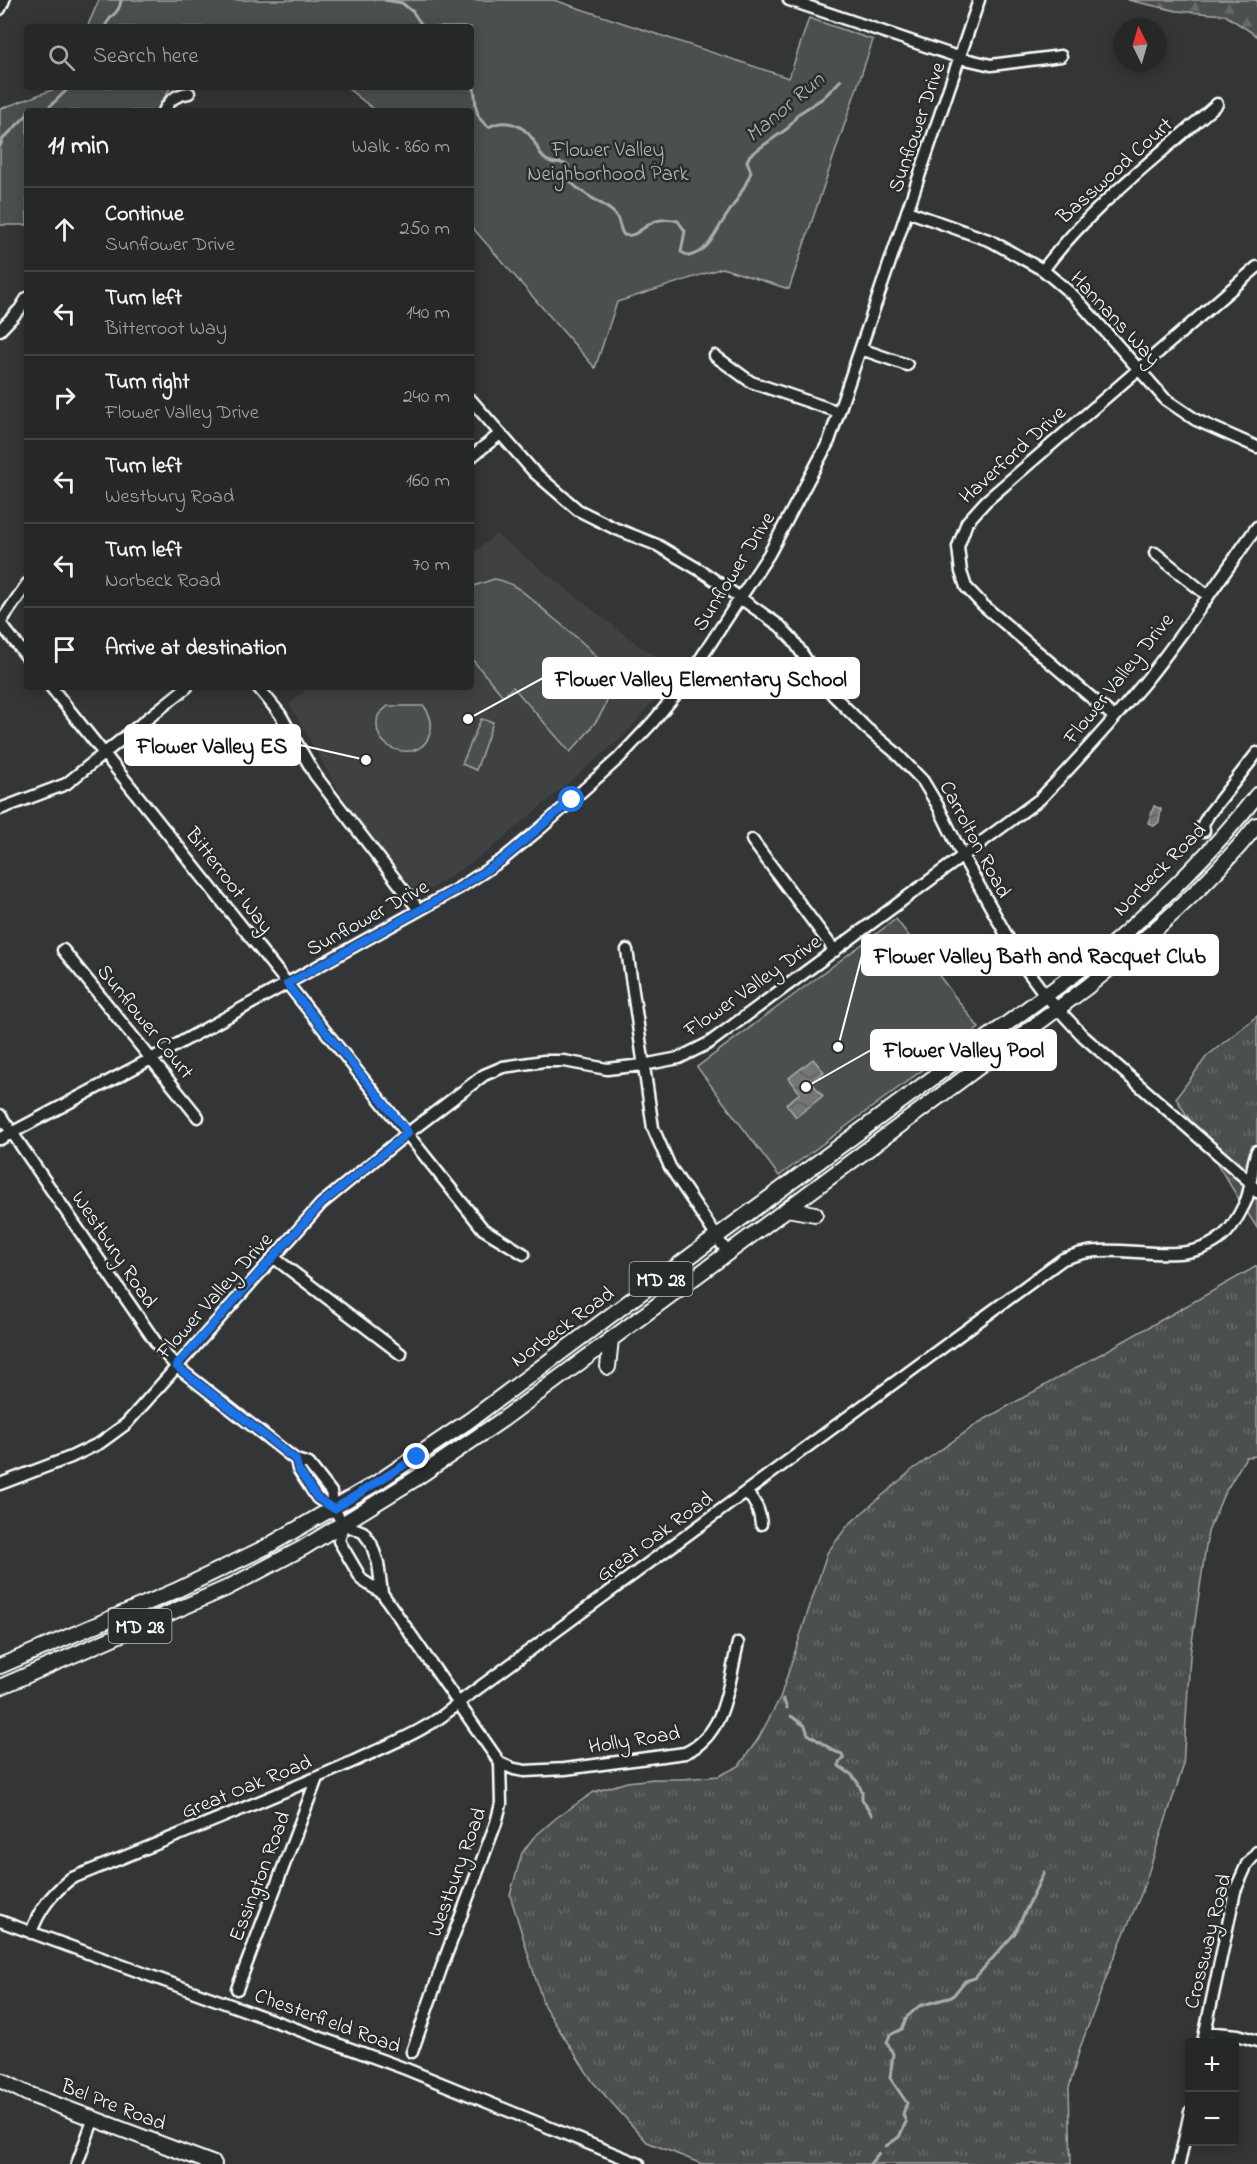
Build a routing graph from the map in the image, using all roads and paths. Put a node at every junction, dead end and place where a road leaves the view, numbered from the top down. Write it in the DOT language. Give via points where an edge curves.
graph roads {
  1 [pos="4,0"];
  2 [pos="789,0"];
  3 [pos="979,0"];
  4 [pos="0,9"];
  5 [pos="1061,56"];
  6 [pos="961,58"];
  7 [pos="189,93"];
  8 [pos="1217,104"];
  9 [pos="165,108"];
  10 [pos="907,211"];
  11 [pos="1257,267"];
  12 [pos="1043,270"];
  13 [pos="24,303"];
  14 [pos="0,330"];
  15 [pos="861,350"];
  16 [pos="715,356"];
  17 [pos="907,365"];
  18 [pos="1138,369"];
  19 [pos="474,404"];
  20 [pos="839,412"];
  21 [pos="500,434"];
  22 [pos="1257,447"];
  23 [pos="474,455"];
  24 [pos="1257,527"];
  25 [pos="1155,553"];
  26 [pos="24,588"];
  27 [pos="1208,595"];
  28 [pos="741,599"];
  29 [pos="0,623"];
  30 [pos="24,653"];
  31 [pos="53,690"];
  32 [pos="183,690"];
  33 [pos="260,690"];
  34 [pos="1114,717"];
  35 [pos="1257,753"];
  36 [pos="104,754"];
  37 [pos="1257,795"];
  38 [pos="0,809"];
  39 [pos="1257,825"];
  40 [pos="1204,831"];
  41 [pos="752,840"];
  42 [pos="963,857"];
  43 [pos="419,910"];
  44 [pos="63,950"];
  45 [pos="627,951"];
  46 [pos="835,951"];
  47 [pos="287,984"];
  48 [pos="1046,996"];
  49 [pos="1058,1009"];
  50 [pos="151,1059"];
  51 [pos="643,1065"];
  52 [pos="0,1115"];
  53 [pos="198,1117"];
  54 [pos="12,1133"];
  55 [pos="408,1133"];
  56 [pos="0,1140"];
  57 [pos="1257,1151"];
  58 [pos="1250,1182"];
  59 [pos="1257,1192"];
  60 [pos="787,1209"];
  61 [pos="815,1214"];
  62 [pos="716,1237"];
  63 [pos="727,1252"];
  64 [pos="524,1254"];
  65 [pos="273,1257"];
  66 [pos="611,1339"];
  67 [pos="401,1354"];
  68 [pos="176,1366"];
  69 [pos="608,1367"];
  70 [pos="0,1485"];
  71 [pos="747,1492"];
  72 [pos="334,1509"];
  73 [pos="343,1524"];
  74 [pos="762,1524"];
  75 [pos="382,1593"];
  76 [pos="738,1643"];
  77 [pos="0,1666"];
  78 [pos="0,1687"];
  79 [pos="458,1702"];
  80 [pos="500,1763"];
  81 [pos="317,1778"];
  82 [pos="1257,1852"];
  83 [pos="0,1921"];
  84 [pos="31,1932"];
  85 [pos="237,1989"];
  86 [pos="1204,2037"];
  87 [pos="1257,2041"];
  88 [pos="412,2052"];
  89 [pos="0,2080"];
  90 [pos="94,2118"];
  91 [pos="1185,2136"];
  92 [pos="77,2164"];
  93 [pos="214,2164"];
  94 [pos="639,2164"];
  95 [pos="1179,2164"];
  1 -- 4 [label="street"];
  2 -- 6 [label="street"];
  3 -- 6 [label="street, Sunflower Drive"];
  5 -- 6 [label="street" via="991,65"];
  6 -- 10 [label="street, Sunflower Drive"];
  7 -- 9 [label="street" via="178,95"];
  8 -- 12 [label="street, Basswood Court" via="1087,217"];
  10 -- 12 [label="street, Hannans Way" via="991,241"];
  10 -- 15 [label="street, Sunflower Drive"];
  11 -- 18 [label="street, Haverford Drive"];
  12 -- 18 [label="street, Hannans Way" via="1074,296"];
  13 -- 14 [label="street"];
  15 -- 17 [label="street"];
  15 -- 20 [label="street, Sunflower Drive"];
  16 -- 20 [label="street" via="751,382"];
  18 -- 22 [label="street, Hannans Way" via="1180,411"];
  18 -- 34 [label="street, Haverford Drive" via="986,501 967,522 958,547 966,587"];
  19 -- 21 [label="street, Carrolton Road"];
  20 -- 28 [label="street, Sunflower Drive" via="811,479"];
  21 -- 23 [label="street"];
  21 -- 28 [label="street, Carrolton Road" via="534,472 578,510 657,545"];
  24 -- 27 [label="street, Flower Valley Drive"];
  25 -- 27 [label="street"];
  26 -- 29 [label="street"];
  27 -- 34 [label="street, Flower Valley Drive" via="1158,665"];
  28 -- 42 [label="street, Carrolton Road" via="780,626 834,696 922,781"];
  28 -- 43 [label="street, Sunflower Drive" via="682,687 619,759 502,860"];
  29 -- 30 [label="street"];
  31 -- 36 [label="street, Bitterroot Way"];
  32 -- 36 [label="street"];
  33 -- 43 [label="street" via="280,714 315,775"];
  34 -- 42 [label="street, Flower Valley Drive" via="1040,799"];
  35 -- 40 [label="street, Norbeck Road" via="1209,814"];
  36 -- 38 [label="street" via="66,783"];
  36 -- 47 [label="street, Bitterroot Way"];
  37 -- 48 [label="main road, Norbeck Road / MD 28" via="1148,914"];
  39 -- 49 [label="main road, Norbeck Road / MD 28" via="1175,913"];
  41 -- 46 [label="street"];
  42 -- 46 [label="street, Flower Valley Drive"];
  42 -- 48 [label="street, Carrolton Road" via="1023,965"];
  43 -- 47 [label="street, Sunflower Drive"];
  44 -- 50 [label="street, Sunflower Court"];
  45 -- 51 [label="street"];
  46 -- 51 [label="street, Flower Valley Drive" via="710,1043 679,1058"];
  47 -- 50 [label="street, Sunflower Drive"];
  47 -- 55 [label="street, Bitterroot Way"];
  48 -- 49 [label="street, Carrolton Road"];
  48 -- 62 [label="main road, Norbeck Road / MD 28"];
  49 -- 58 [label="street, Carrolton Road" via="1083,1036"];
  49 -- 60 [label="main road, Norbeck Road / MD 28"];
  50 -- 53 [label="street, Sunflower Court"];
  50 -- 54 [label="street, Sunflower Drive"];
  51 -- 55 [label="street, Flower Valley Drive" via="607,1069 554,1061 503,1067 484,1075"];
  51 -- 62 [label="street" via="653,1128 670,1167"];
  52 -- 54 [label="street, Westbury Road"];
  54 -- 56 [label="street, Sunflower Drive"];
  54 -- 68 [label="street, Westbury Road"];
  55 -- 64 [label="street, Bitterroot Way" via="483,1229"];
  55 -- 65 [label="street, Flower Valley Drive" via="321,1204"];
  57 -- 58 [label="street, Great Oak Road"];
  58 -- 59 [label="street, Carrolton Road"];
  58 -- 71 [label="street, Great Oak Road" via="1246,1202 1227,1232 1206,1246 1173,1254 1100,1250 1063,1259"];
  60 -- 61 [label="main road"];
  60 -- 63 [label="main road, Norbeck Road / MD 28"];
  62 -- 63 [label="street"];
  62 -- 72 [label="main road, Norbeck Road / MD 28" via="470,1420"];
  63 -- 66 [label="main road, Norbeck Road / MD 28"];
  65 -- 67 [label="street"];
  65 -- 68 [label="street, Flower Valley Drive"];
  66 -- 69 [label="main road"];
  66 -- 73 [label="main road, Norbeck Road / MD 28" via="502,1420"];
  68 -- 70 [label="street, Flower Valley Drive" via="126,1424 100,1443"];
  68 -- 72 [label="street, Westbury Road" via="296,1460 309,1464 331,1492"];
  71 -- 74 [label="street" via="760,1512"];
  71 -- 79 [label="street, Great Oak Road"];
  72 -- 73 [label="street, Westbury Road"];
  72 -- 77 [label="main road, Norbeck Road / MD 28" via="176,1591"];
  73 -- 75 [label="street, Westbury Road" via="339,1541 362,1580"];
  73 -- 75 [label="street, Westbury Road" via="363,1532 371,1543"];
  73 -- 78 [label="main road, Norbeck Road / MD 28" via="227,1588"];
  75 -- 79 [label="street, Westbury Road"];
  76 -- 80 [label="street, Holly Road" via="721,1714 699,1746 685,1753 565,1769 525,1771"];
  79 -- 80 [label="street, Westbury Road"];
  79 -- 81 [label="street, Great Oak Road" via="407,1737"];
  80 -- 88 [label="street, Westbury Road" via="501,1804 496,1823"];
  81 -- 84 [label="street, Great Oak Road" via="70,1879 50,1896"];
  81 -- 85 [label="street, Essington Road"];
  82 -- 86 [label="street, Crossway Road" via="1235,1891"];
  83 -- 84 [label="street, Chesterfield Road"];
  84 -- 94 [label="street, Chesterfield Road" via="406,2069"];
  86 -- 87 [label="street" via="1238,2035"];
  89 -- 90 [label="main road, Bel Pre Road"];
  90 -- 92 [label="street"];
  90 -- 93 [label="main road, Bel Pre Road"];
  91 -- 95 [label="street"];
}
